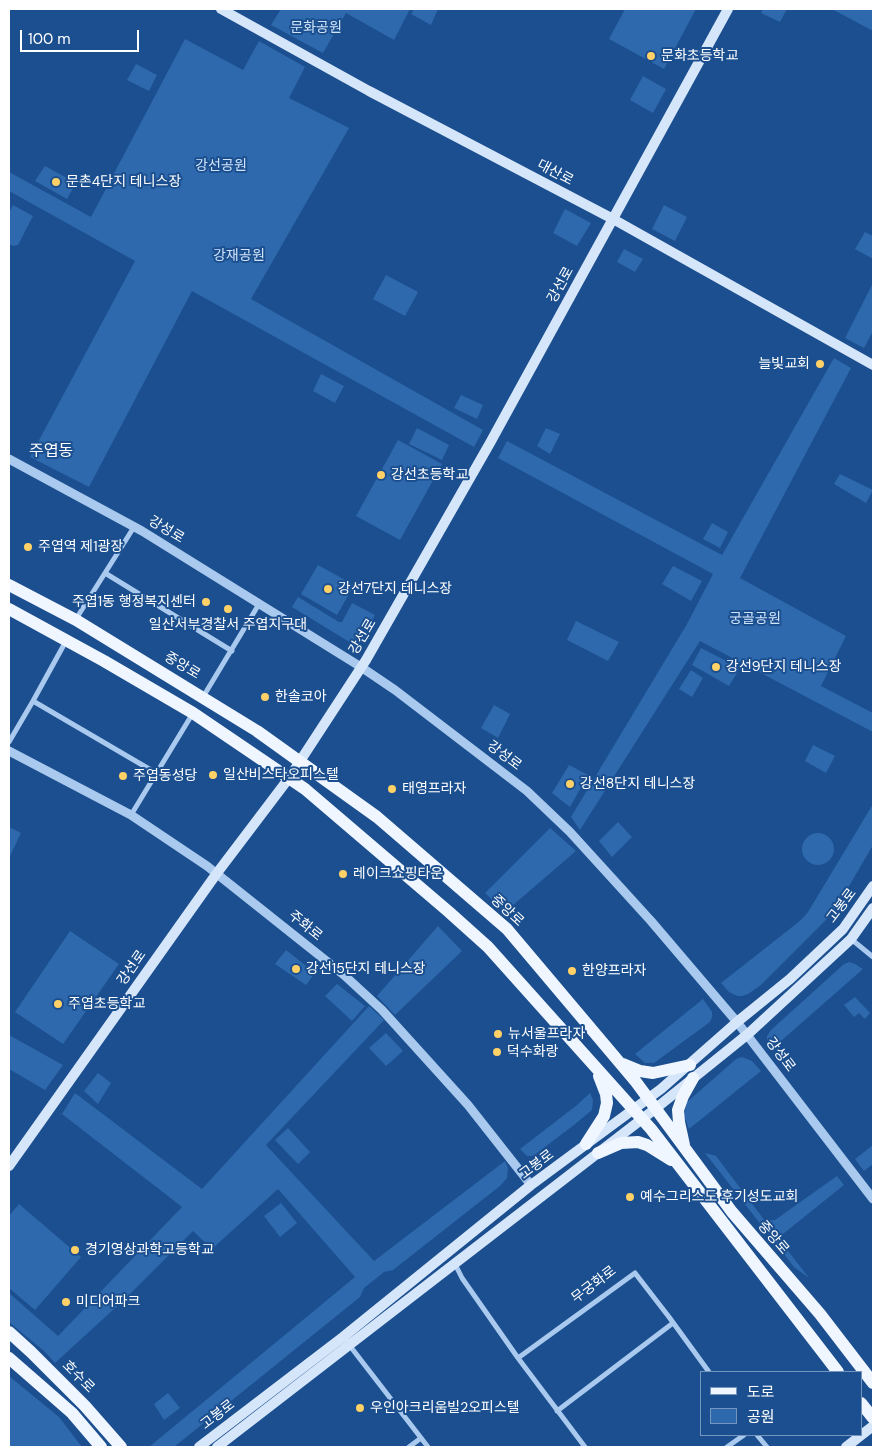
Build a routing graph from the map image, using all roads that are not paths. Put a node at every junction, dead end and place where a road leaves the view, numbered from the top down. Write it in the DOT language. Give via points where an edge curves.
graph roads {
  1 [pos="221,9"];
  2 [pos="728,9"];
  3 [pos="613,219"];
  4 [pos="873,365"];
  5 [pos="9,459"];
  6 [pos="134,526"];
  7 [pos="105,573"];
  8 [pos="9,585"];
  9 [pos="260,604"];
  10 [pos="9,609"];
  11 [pos="76,620"];
  12 [pos="66,640"];
  13 [pos="232,651"];
  14 [pos="361,667"];
  15 [pos="203,697"];
  16 [pos="33,701"];
  17 [pos="193,713"];
  18 [pos="9,742"];
  19 [pos="9,751"];
  20 [pos="300,762"];
  21 [pos="156,773"];
  22 [pos="289,778"];
  23 [pos="131,815"];
  24 [pos="216,872"];
  25 [pos="873,886"];
  26 [pos="873,908"];
  27 [pos="851,939"];
  28 [pos="873,957"];
  29 [pos="738,1022"];
  30 [pos="748,1034"];
  31 [pos="621,1063"];
  32 [pos="690,1064"];
  33 [pos="597,1069"];
  34 [pos="693,1078"];
  35 [pos="652,1104"];
  36 [pos="638,1114"];
  37 [pos="586,1144"];
  38 [pos="685,1150"];
  39 [pos="598,1153"];
  40 [pos="9,1166"];
  41 [pos="680,1166"];
  42 [pos="532,1185"];
  43 [pos="873,1200"];
  44 [pos="454,1264"];
  45 [pos="673,1322"];
  46 [pos="9,1332"];
  47 [pos="350,1346"];
  48 [pos="9,1358"];
  49 [pos="518,1358"];
  50 [pos="707,1371"];
  51 [pos="837,1371"];
  52 [pos="873,1383"];
  53 [pos="862,1404"];
  54 [pos="557,1411"];
  55 [pos="873,1418"];
  56 [pos="873,1426"];
  57 [pos="862,1435"];
  58 [pos="743,1436"];
  59 [pos="758,1436"];
  60 [pos="860,1436"];
  61 [pos="421,1438"];
  62 [pos="101,1447"];
  63 [pos="121,1447"];
  64 [pos="199,1447"];
  65 [pos="217,1447"];
  66 [pos="409,1447"];
  67 [pos="428,1447"];
  68 [pos="585,1447"];
  69 [pos="727,1447"];
  70 [pos="768,1447"];
  71 [pos="846,1447"];
  1 -- 3 [label="main road, 대산로"];
  2 -- 3 [label="main road, 강선로"];
  3 -- 4 [label="main road, 대산로"];
  3 -- 14 [label="main road, 강선로" via="414,579"];
  5 -- 6 [label="street, 강성로"];
  6 -- 7 [label="street"];
  6 -- 9 [label="street, 강성로"];
  7 -- 11 [label="street"];
  7 -- 13 [label="street"];
  8 -- 11 [label="main road, 중앙로"];
  9 -- 13 [label="street"];
  9 -- 14 [label="street, 강성로"];
  10 -- 12 [label="main road, 중앙로"];
  11 -- 15 [label="main road, 중앙로"];
  12 -- 16 [label="street"];
  12 -- 17 [label="main road, 중앙로"];
  13 -- 15 [label="street"];
  14 -- 20 [label="main road, 강선로"];
  14 -- 29 [label="street, 강성로" via="528,791 645,914"];
  15 -- 20 [label="main road, 중앙로"];
  16 -- 18 [label="street"];
  16 -- 21 [label="street"];
  17 -- 21 [label="street"];
  17 -- 22 [label="main road, 중앙로"];
  19 -- 23 [label="street, 주화로"];
  20 -- 22 [label="main road, 강선로"];
  20 -- 31 [label="main road, 중앙로" via="377,817 507,929"];
  21 -- 23 [label="street"];
  22 -- 24 [label="main road, 강선로"];
  22 -- 33 [label="main road, 중앙로" via="313,795 488,947"];
  23 -- 24 [label="street, 주화로"];
  24 -- 40 [label="main road, 강선로"];
  24 -- 42 [label="street, 주화로" via="344,975 382,1010 468,1105"];
  25 -- 29 [label="main road, 고봉로" via="843,929"];
  26 -- 27 [label="main road, 고봉로"];
  27 -- 28 [label="street"];
  27 -- 30 [label="main road, 고봉로"];
  29 -- 30 [label="street, 강성로"];
  29 -- 32 [label="main road, 고봉로"];
  30 -- 34 [label="main road, 고봉로"];
  30 -- 43 [label="street, 강성로"];
  31 -- 32 [label="main road" via="653,1073"];
  31 -- 35 [label="main road, 중앙로"];
  32 -- 35 [label="main road, 고봉로"];
  33 -- 36 [label="main road, 중앙로"];
  33 -- 37 [label="main road" via="608,1103 604,1116"];
  34 -- 35 [label="main road, 고봉로"];
  34 -- 38 [label="main road" via="678,1110"];
  35 -- 36 [label="main road, 고봉로"];
  35 -- 38 [label="main road, 중앙로"];
  36 -- 37 [label="main road, 고봉로"];
  36 -- 39 [label="main road, 고봉로"];
  36 -- 41 [label="main road, 중앙로"];
  37 -- 42 [label="main road, 고봉로"];
  38 -- 52 [label="main road, 중앙로"];
  39 -- 41 [label="main road" via="621,1143 638,1142"];
  39 -- 44 [label="main road, 고봉로"];
  41 -- 51 [label="main road, 중앙로"];
  42 -- 64 [label="main road, 고봉로" via="343,1337"];
  44 -- 47 [label="main road, 고봉로"];
  44 -- 49 [label="street"];
  45 -- 49 [label="street, 무궁화로" via="634,1273"];
  45 -- 50 [label="street, 무궁화로"];
  45 -- 54 [label="street"];
  46 -- 63 [label="main road, 호수로" via="85,1406"];
  47 -- 61 [label="street"];
  47 -- 65 [label="main road, 고봉로"];
  48 -- 62 [label="main road" via="72,1413"];
  49 -- 54 [label="street"];
  53 -- 55 [label="main road"];
  54 -- 68 [label="street"];
  56 -- 57 [label="main road"];
  58 -- 69 [label="street"];
  59 -- 70 [label="street"];
  60 -- 71 [label="main road"];
  61 -- 66 [label="street"];
  61 -- 67 [label="street"];
}
